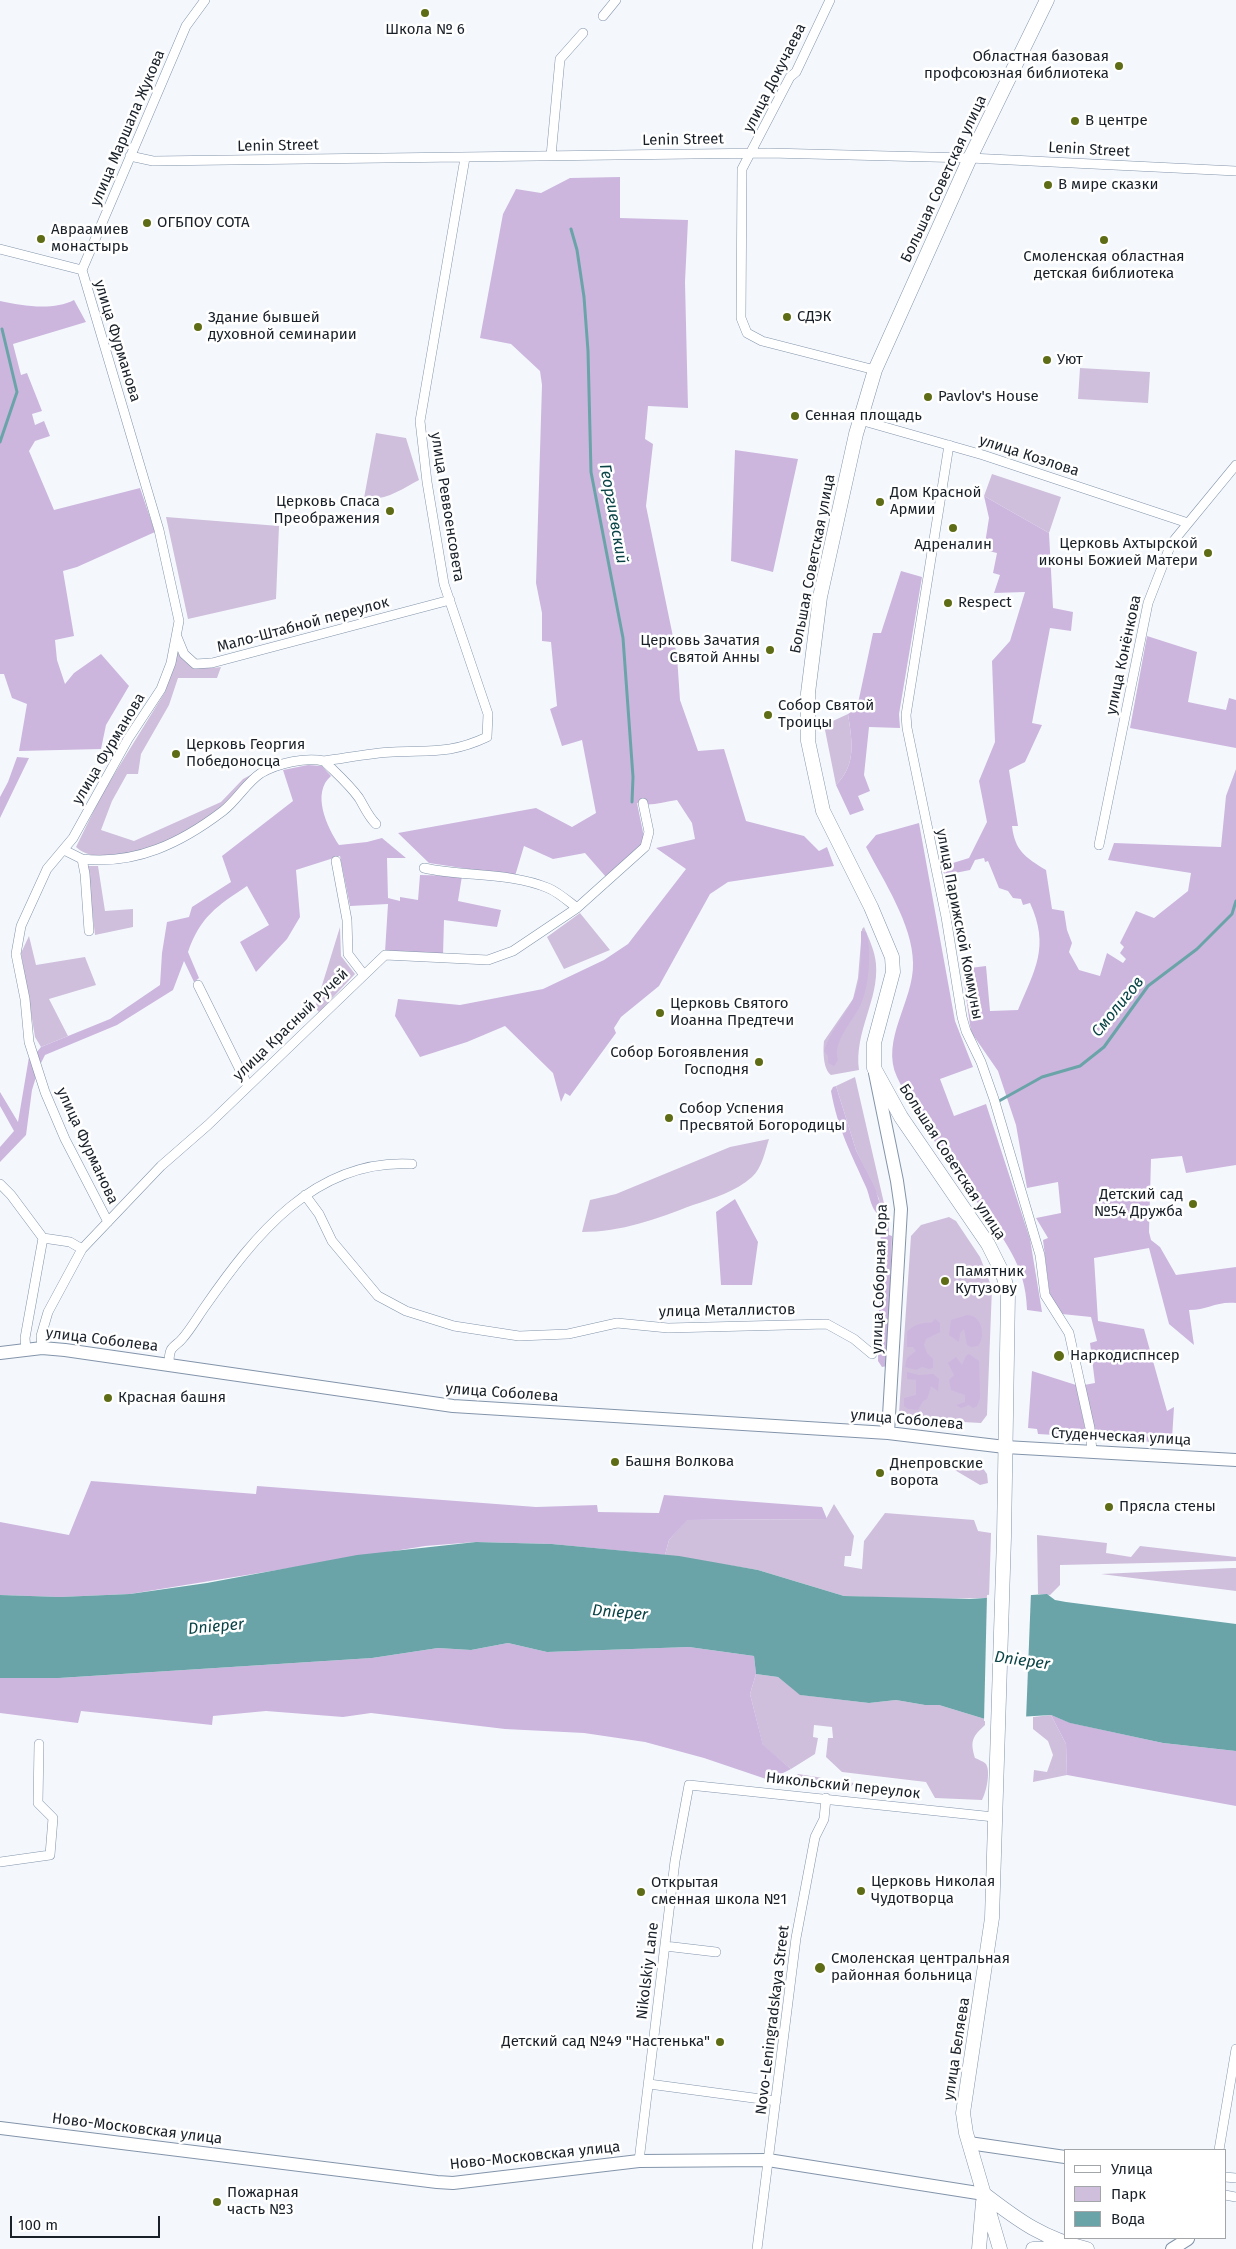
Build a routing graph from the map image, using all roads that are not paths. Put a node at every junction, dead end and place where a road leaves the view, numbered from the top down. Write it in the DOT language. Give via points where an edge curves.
graph roads {
  1 [pos="205,0"];
  2 [pos="616,0"];
  3 [pos="830,0"];
  4 [pos="1047,0"];
  5 [pos="603,16"];
  6 [pos="583,33"];
  7 [pos="752,153"];
  8 [pos="130,156"];
  9 [pos="551,156"];
  10 [pos="465,158"];
  11 [pos="970,158"];
  12 [pos="1236,171"];
  13 [pos="0,249"];
  14 [pos="82,270"];
  15 [pos="875,370"];
  16 [pos="860,420"];
  17 [pos="949,445"];
  18 [pos="1236,465"];
  19 [pos="1188,523"];
  20 [pos="450,600"];
  21 [pos="177,637"];
  22 [pos="324,760"];
  23 [pos="643,803"];
  24 [pos="376,824"];
  25 [pos="1099,845"];
  26 [pos="64,850"];
  27 [pos="82,859"];
  28 [pos="336,862"];
  29 [pos="424,868"];
  30 [pos="577,908"];
  31 [pos="89,932"];
  32 [pos="364,974"];
  33 [pos="198,985"];
  34 [pos="874,1068"];
  35 [pos="248,1086"];
  36 [pos="412,1164"];
  37 [pos="0,1184"];
  38 [pos="305,1195"];
  39 [pos="108,1222"];
  40 [pos="43,1238"];
  41 [pos="82,1249"];
  42 [pos="42,1348"];
  43 [pos="26,1350"];
  44 [pos="0,1353"];
  45 [pos="872,1354"];
  46 [pos="169,1365"];
  47 [pos="888,1433"];
  48 [pos="1005,1447"];
  49 [pos="1092,1452"];
  50 [pos="1236,1460"];
  51 [pos="1004,1536"];
  52 [pos="39,1744"];
  53 [pos="826,1798"];
  54 [pos="994,1817"];
  55 [pos="0,1862"];
  56 [pos="665,1946"];
  57 [pos="716,1952"];
  58 [pos="1236,2049"];
  59 [pos="648,2084"];
  60 [pos="776,2101"];
  61 [pos="0,2128"];
  62 [pos="969,2143"];
  63 [pos="1220,2149"];
  64 [pos="1064,2157"];
  65 [pos="768,2160"];
  66 [pos="639,2161"];
  67 [pos="984,2194"];
  68 [pos="1188,2242"];
  69 [pos="757,2249"];
  70 [pos="979,2249"];
  71 [pos="1000,2249"];
  72 [pos="1032,2249"];
  73 [pos="1088,2249"];
  74 [pos="1172,2249"];
  1 -- 8 [label="street, улица Маршала Жукова" via="186,26"];
  2 -- 5 [label="street"];
  3 -- 7 [label="street, улица Докучаева"];
  4 -- 11 [label="main road, Большая Советская улица"];
  6 -- 9 [label="street" via="560,59"];
  7 -- 9 [label="street, Lenin Street"];
  7 -- 11 [label="street, Lenin Street"];
  7 -- 15 [label="street, улица Докучаева" via="742,169 741,318 747,333 762,341"];
  8 -- 10 [label="street, Lenin Street" via="154,161"];
  8 -- 14 [label="street, улица Маршала Жукова"];
  9 -- 10 [label="street, Lenin Street"];
  10 -- 20 [label="street, улица Реввоенсовета" via="420,422 428,491 444,584"];
  11 -- 12 [label="street, Lenin Street"];
  11 -- 15 [label="main road, Большая Советская улица"];
  13 -- 14 [label="street"];
  14 -- 21 [label="street, улица Фурманова" via="159,530 179,621"];
  15 -- 16 [label="main road, Большая Советская улица"];
  16 -- 17 [label="street, улица Козлова"];
  16 -- 34 [label="main road, Большая Советская улица" via="820,597 811,651 807,722 823,811 892,957 893,972 874,1042"];
  17 -- 19 [label="street, улица Козлова"];
  17 -- 49 [label="street, улица Парижской Коммуны" via="906,714 907,728 946,917 962,1018 994,1099 1040,1255 1045,1295 1070,1333"];
  18 -- 19 [label="street, улица Конёнкова"];
  19 -- 25 [label="street, улица Конёнкова" via="1171,544 1146,608"];
  20 -- 21 [label="street, Мало-Штабной переулок" via="212,663 195,664 184,654"];
  20 -- 22 [label="street, улица Реввоенсовета" via="488,714 487,737 466,747"];
  21 -- 26 [label="street, улица Фурманова" via="161,689"];
  22 -- 24 [label="street" via="348,784"];
  22 -- 27 [label="street" via="314,758 282,765 261,774 224,810 175,844 140,855 102,861"];
  23 -- 30 [label="street, улица Красный Ручей" via="649,832 645,847"];
  26 -- 27 [label="street"];
  26 -- 39 [label="street, улица Фурманова" via="47,869 21,926 16,954 30,1042 45,1092 64,1139"];
  27 -- 31 [label="street"];
  28 -- 32 [label="street" via="347,920 348,954"];
  29 -- 30 [label="street" via="529,882 549,888"];
  30 -- 32 [label="street, улица Красный Ручей" via="513,951 488,960 385,955"];
  32 -- 35 [label="street, улица Красный Ручей"];
  33 -- 35 [label="street"];
  34 -- 47 [label="main road, улица Соборная Гора" via="901,1209"];
  34 -- 48 [label="main road, Большая Советская улица" via="900,1117 988,1244 1003,1274 1008,1303"];
  35 -- 39 [label="street, улица Красный Ручей" via="161,1166"];
  36 -- 38 [label="street" via="374,1164 340,1174"];
  37 -- 40 [label="street"];
  38 -- 45 [label="street, улица Металлистов" via="332,1241 378,1296 406,1311 454,1326 519,1336 568,1334 617,1323 668,1328 827,1324"];
  38 -- 46 [label="street" via="270,1225 234,1264 183,1338 171,1349"];
  39 -- 41 [label="street, улица Красный Ручей"];
  40 -- 41 [label="street" via="70,1242"];
  40 -- 43 [label="street"];
  41 -- 42 [label="street, улица Красный Ручей" via="48,1312 41,1336"];
  42 -- 43 [label="main road, улица Соболева"];
  42 -- 46 [label="main road, улица Соболева"];
  43 -- 44 [label="main road, улица Соболева"];
  46 -- 47 [label="main road, улица Соболева" via="453,1406"];
  47 -- 48 [label="main road, улица Соболева"];
  48 -- 49 [label="main road, Студенческая улица"];
  48 -- 51 [label="main road, Большая Советская улица"];
  49 -- 50 [label="main road, Студенческая улица"];
  51 -- 54 [label="main road, улица Беляева"];
  52 -- 55 [label="street" via="38,1803 53,1818 50,1855"];
  53 -- 54 [label="street, Никольский переулок"];
  53 -- 56 [label="street, Никольский переулок" via="689,1785 675,1861"];
  53 -- 60 [label="street, Novo-Leningradskaya Street" via="824,1819 815,1837 796,1938"];
  54 -- 62 [label="main road, улица Беляева" via="990,1940 964,2102 964,2123"];
  56 -- 57 [label="street"];
  56 -- 59 [label="street, Nikolskiy Lane"];
  58 -- 63 [label="street"];
  59 -- 60 [label="street"];
  59 -- 66 [label="street, Nikolskiy Lane"];
  60 -- 65 [label="street, Novo-Leningradskaya Street"];
  61 -- 66 [label="main road, Ново-Московская улица" via="453,2183"];
  62 -- 64 [label="main road"];
  62 -- 67 [label="main road, улица Беляева"];
  65 -- 66 [label="main road, Ново-Московская улица"];
  65 -- 67 [label="main road, Ново-Московская улица"];
  65 -- 69 [label="street, Novo-Leningradskaya Street"];
  67 -- 70 [label="main road, улица Беляева"];
  67 -- 71 [label="main road"];
  67 -- 73 [label="main road" via="1039,2233"];
  68 -- 74 [label="main road"];
  72 -- 73 [label="main road"];
}
